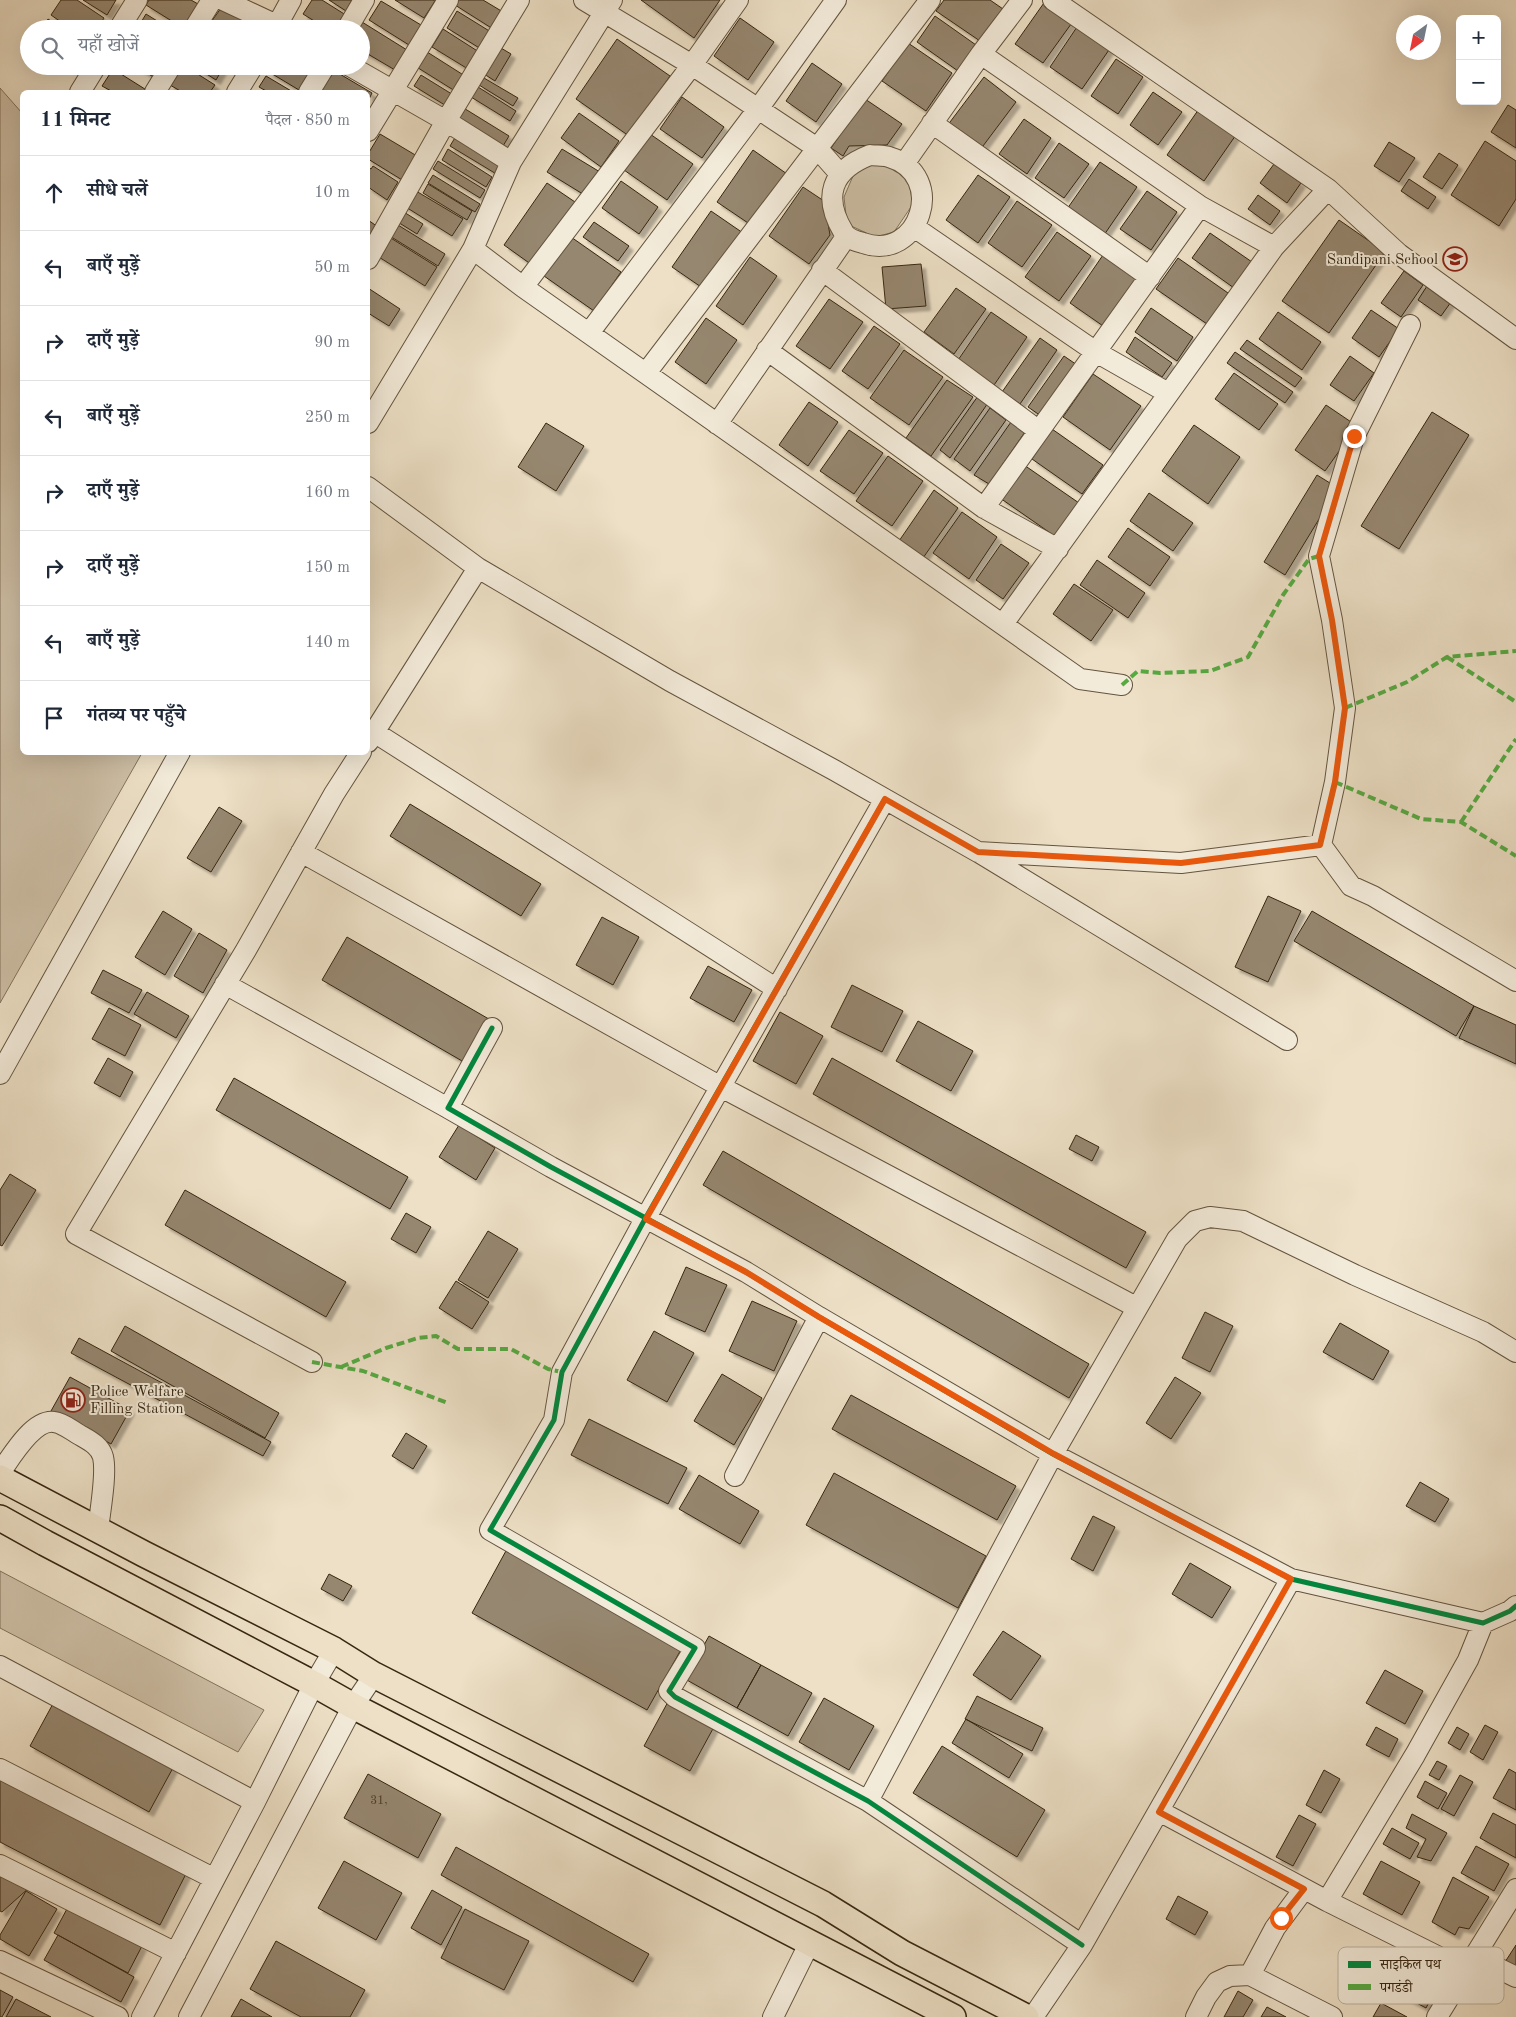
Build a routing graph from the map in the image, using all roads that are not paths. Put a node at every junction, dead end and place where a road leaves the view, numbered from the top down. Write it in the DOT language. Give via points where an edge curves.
graph roads {
  1 [pos="137,0"];
  2 [pos="212,0"];
  3 [pos="223,0"];
  4 [pos="291,0"];
  5 [pos="364,0"];
  6 [pos="448,0"];
  7 [pos="519,0"];
  8 [pos="584,0"];
  9 [pos="738,0"];
  10 [pos="836,0"];
  11 [pos="930,0"];
  12 [pos="1022,0"];
  13 [pos="1053,0"];
  14 [pos="608,6"];
  15 [pos="125,20"];
  16 [pos="200,20"];
  17 [pos="264,20"];
  18 [pos="282,20"];
  19 [pos="352,20"];
  20 [pos="980,54"];
  21 [pos="692,65"];
  22 [pos="90,75"];
  23 [pos="165,75"];
  24 [pos="247,75"];
  25 [pos="319,75"];
  26 [pos="365,75"];
  27 [pos="81,90"];
  28 [pos="156,90"];
  29 [pos="238,90"];
  30 [pos="310,90"];
  31 [pos="392,91"];
  32 [pos="758,109"];
  33 [pos="446,121"];
  34 [pos="932,123"];
  35 [pos="370,128"];
  36 [pos="817,148"];
  37 [pos="511,162"];
  38 [pos="904,164"];
  39 [pos="840,174"];
  40 [pos="1328,189"];
  41 [pos="1200,206"];
  42 [pos="914,227"];
  43 [pos="846,237"];
  44 [pos="1274,247"];
  45 [pos="473,249"];
  46 [pos="370,255"];
  47 [pos="822,270"];
  48 [pos="1150,277"];
  49 [pos="523,287"];
  50 [pos="1410,325"];
  51 [pos="588,334"];
  52 [pos="1516,339"];
  53 [pos="768,350"];
  54 [pos="1096,352"];
  55 [pos="646,373"];
  56 [pos="1168,393"];
  57 [pos="370,420"];
  58 [pos="718,424"];
  59 [pos="1039,431"];
  60 [pos="370,488"];
  61 [pos="984,508"];
  62 [pos="1058,549"];
  63 [pos="478,568"];
  64 [pos="1002,624"];
  65 [pos="1122,685"];
  66 [pos="371,737"];
  67 [pos="178,755"];
  68 [pos="359,755"];
  69 [pos="885,799"];
  70 [pos="1320,845"];
  71 [pos="301,852"];
  72 [pos="978,852"];
  73 [pos="1516,981"];
  74 [pos="225,984"];
  75 [pos="777,989"];
  76 [pos="492,1028"];
  77 [pos="1287,1040"];
  78 [pos="0,1074"];
  79 [pos="721,1087"];
  80 [pos="448,1108"];
  81 [pos="646,1219"];
  82 [pos="1136,1307"];
  83 [pos="819,1317"];
  84 [pos="1516,1352"];
  85 [pos="312,1362"];
  86 [pos="1054,1454"];
  87 [pos="0,1473"];
  88 [pos="735,1476"];
  89 [pos="0,1478"];
  90 [pos="0,1518"];
  91 [pos="98,1530"];
  92 [pos="1291,1579"];
  93 [pos="1516,1606"];
  94 [pos="1483,1623"];
  95 [pos="334,1650"];
  96 [pos="0,1666"];
  97 [pos="374,1675"];
  98 [pos="314,1684"];
  99 [pos="352,1706"];
  100 [pos="0,1769"];
  101 [pos="868,1801"];
  102 [pos="255,1802"];
  103 [pos="1159,1812"];
  104 [pos="0,1865"];
  105 [pos="213,1878"];
  106 [pos="1304,1889"];
  107 [pos="1516,1889"];
  108 [pos="1327,1901"];
  109 [pos="810,1942"];
  110 [pos="1082,1945"];
  111 [pos="1432,1947"];
  112 [pos="1479,1947"];
  113 [pos="176,1954"];
  114 [pos="0,1961"];
  115 [pos="1504,1973"];
  116 [pos="1250,1974"];
  117 [pos="1516,1977"];
  118 [pos="1445,2004"];
  119 [pos="118,2017"];
  120 [pos="142,2017"];
  121 [pos="189,2017"];
  122 [pos="773,2017"];
  123 [pos="953,2017"];
  124 [pos="1026,2017"];
  125 [pos="1033,2017"];
  126 [pos="1196,2017"];
  127 [pos="1332,2017"];
  128 [pos="1437,2017"];
  1 -- 15 [label="street"];
  2 -- 16 [label="street"];
  3 -- 17 [label="street"];
  4 -- 18 [label="street"];
  5 -- 19 [label="street"];
  6 -- 31 [label="street"];
  7 -- 33 [label="street"];
  8 -- 14 [label="street"];
  9 -- 21 [label="street"];
  10 -- 32 [label="street"];
  11 -- 36 [label="street"];
  12 -- 20 [label="street"];
  13 -- 40 [label="street"];
  14 -- 21 [label="street"];
  14 -- 37 [label="street"];
  20 -- 34 [label="street"];
  20 -- 41 [label="street"];
  21 -- 32 [label="street"];
  21 -- 49 [label="street"];
  22 -- 27 [label="street"];
  23 -- 28 [label="street"];
  24 -- 29 [label="street"];
  25 -- 30 [label="street"];
  26 -- 31 [label="street"];
  31 -- 33 [label="street"];
  31 -- 35 [label="street"];
  32 -- 36 [label="street"];
  32 -- 51 [label="street"];
  33 -- 37 [label="street"];
  33 -- 46 [label="street"];
  34 -- 38 [label="street"];
  34 -- 48 [label="street"];
  36 -- 39 [label="street"];
  36 -- 55 [label="street"];
  37 -- 45 [label="street"];
  38 -- 39 [label="street" via="888,156 870,155 853,162"];
  38 -- 42 [label="street" via="916,177 922,193 922,211"];
  39 -- 43 [label="street" via="833,190 832,208"];
  40 -- 44 [label="street"];
  40 -- 52 [label="street" via="1399,254"];
  41 -- 44 [label="street"];
  41 -- 48 [label="street"];
  42 -- 43 [label="street" via="901,239 884,245 867,245"];
  42 -- 54 [label="street"];
  43 -- 47 [label="street"];
  44 -- 56 [label="street"];
  45 -- 49 [label="street"];
  45 -- 57 [label="street"];
  47 -- 53 [label="street"];
  47 -- 59 [label="street"];
  48 -- 54 [label="street"];
  49 -- 51 [label="street"];
  50 -- 70 [label="street" via="1354,436 1319,556 1345,708 1335,782"];
  51 -- 55 [label="street"];
  53 -- 58 [label="street"];
  53 -- 61 [label="street"];
  54 -- 56 [label="street"];
  54 -- 59 [label="street"];
  55 -- 58 [label="street"];
  56 -- 62 [label="street"];
  58 -- 64 [label="street"];
  59 -- 61 [label="street"];
  60 -- 63 [label="street"];
  61 -- 62 [label="street"];
  62 -- 64 [label="street"];
  63 -- 66 [label="street"];
  63 -- 69 [label="street" via="670,681"];
  64 -- 65 [label="street" via="1080,679"];
  66 -- 75 [label="street"];
  67 -- 78 [label="street"];
  68 -- 71 [label="street"];
  69 -- 72 [label="street"];
  69 -- 75 [label="street"];
  70 -- 72 [label="street" via="1181,863"];
  70 -- 73 [label="street" via="1351,886"];
  71 -- 74 [label="street"];
  71 -- 79 [label="street"];
  72 -- 77 [label="street"];
  74 -- 80 [label="street"];
  74 -- 85 [label="street" via="76,1234"];
  75 -- 79 [label="street"];
  76 -- 80 [label="street"];
  79 -- 81 [label="street"];
  79 -- 82 [label="street"];
  80 -- 81 [label="street"];
  81 -- 83 [label="street" via="746,1272"];
  81 -- 101 [label="street" via="562,1372 554,1420 490,1530 695,1648 669,1691 675,1696"];
  82 -- 84 [label="street" via="1177,1239 1195,1222 1210,1217 1243,1222 1483,1332"];
  82 -- 86 [label="street"];
  83 -- 86 [label="street"];
  83 -- 88 [label="street"];
  86 -- 92 [label="street"];
  86 -- 101 [label="street"];
  87 -- 91 [label="street" via="24,1439 38,1426 48,1422 64,1426 91,1442 103,1457"];
  89 -- 91 [label="main road"];
  90 -- 98 [label="main road"];
  91 -- 95 [label="main road"];
  92 -- 94 [label="street"];
  92 -- 103 [label="street"];
  93 -- 94 [label="street"];
  94 -- 108 [label="street" via="1468,1660 1415,1755"];
  95 -- 97 [label="main road"];
  95 -- 98 [label="street"];
  96 -- 102 [label="street"];
  97 -- 99 [label="street"];
  97 -- 124 [label="main road" via="823,1904 902,1953"];
  98 -- 99 [label="main road"];
  98 -- 102 [label="street"];
  99 -- 109 [label="main road"];
  99 -- 121 [label="street"];
  100 -- 105 [label="street"];
  101 -- 110 [label="street"];
  102 -- 105 [label="street"];
  103 -- 106 [label="street"];
  103 -- 110 [label="street"];
  104 -- 113 [label="street"];
  105 -- 113 [label="street"];
  106 -- 108 [label="street"];
  106 -- 116 [label="street" via="1275,1928"];
  107 -- 112 [label="street"];
  108 -- 111 [label="street"];
  109 -- 122 [label="street"];
  109 -- 123 [label="main road"];
  110 -- 125 [label="street"];
  113 -- 120 [label="street"];
  114 -- 119 [label="street"];
  115 -- 117 [label="street"];
  116 -- 126 [label="street" via="1230,1976 1217,1982"];
  116 -- 127 [label="street"];
  118 -- 128 [label="street"];
}
